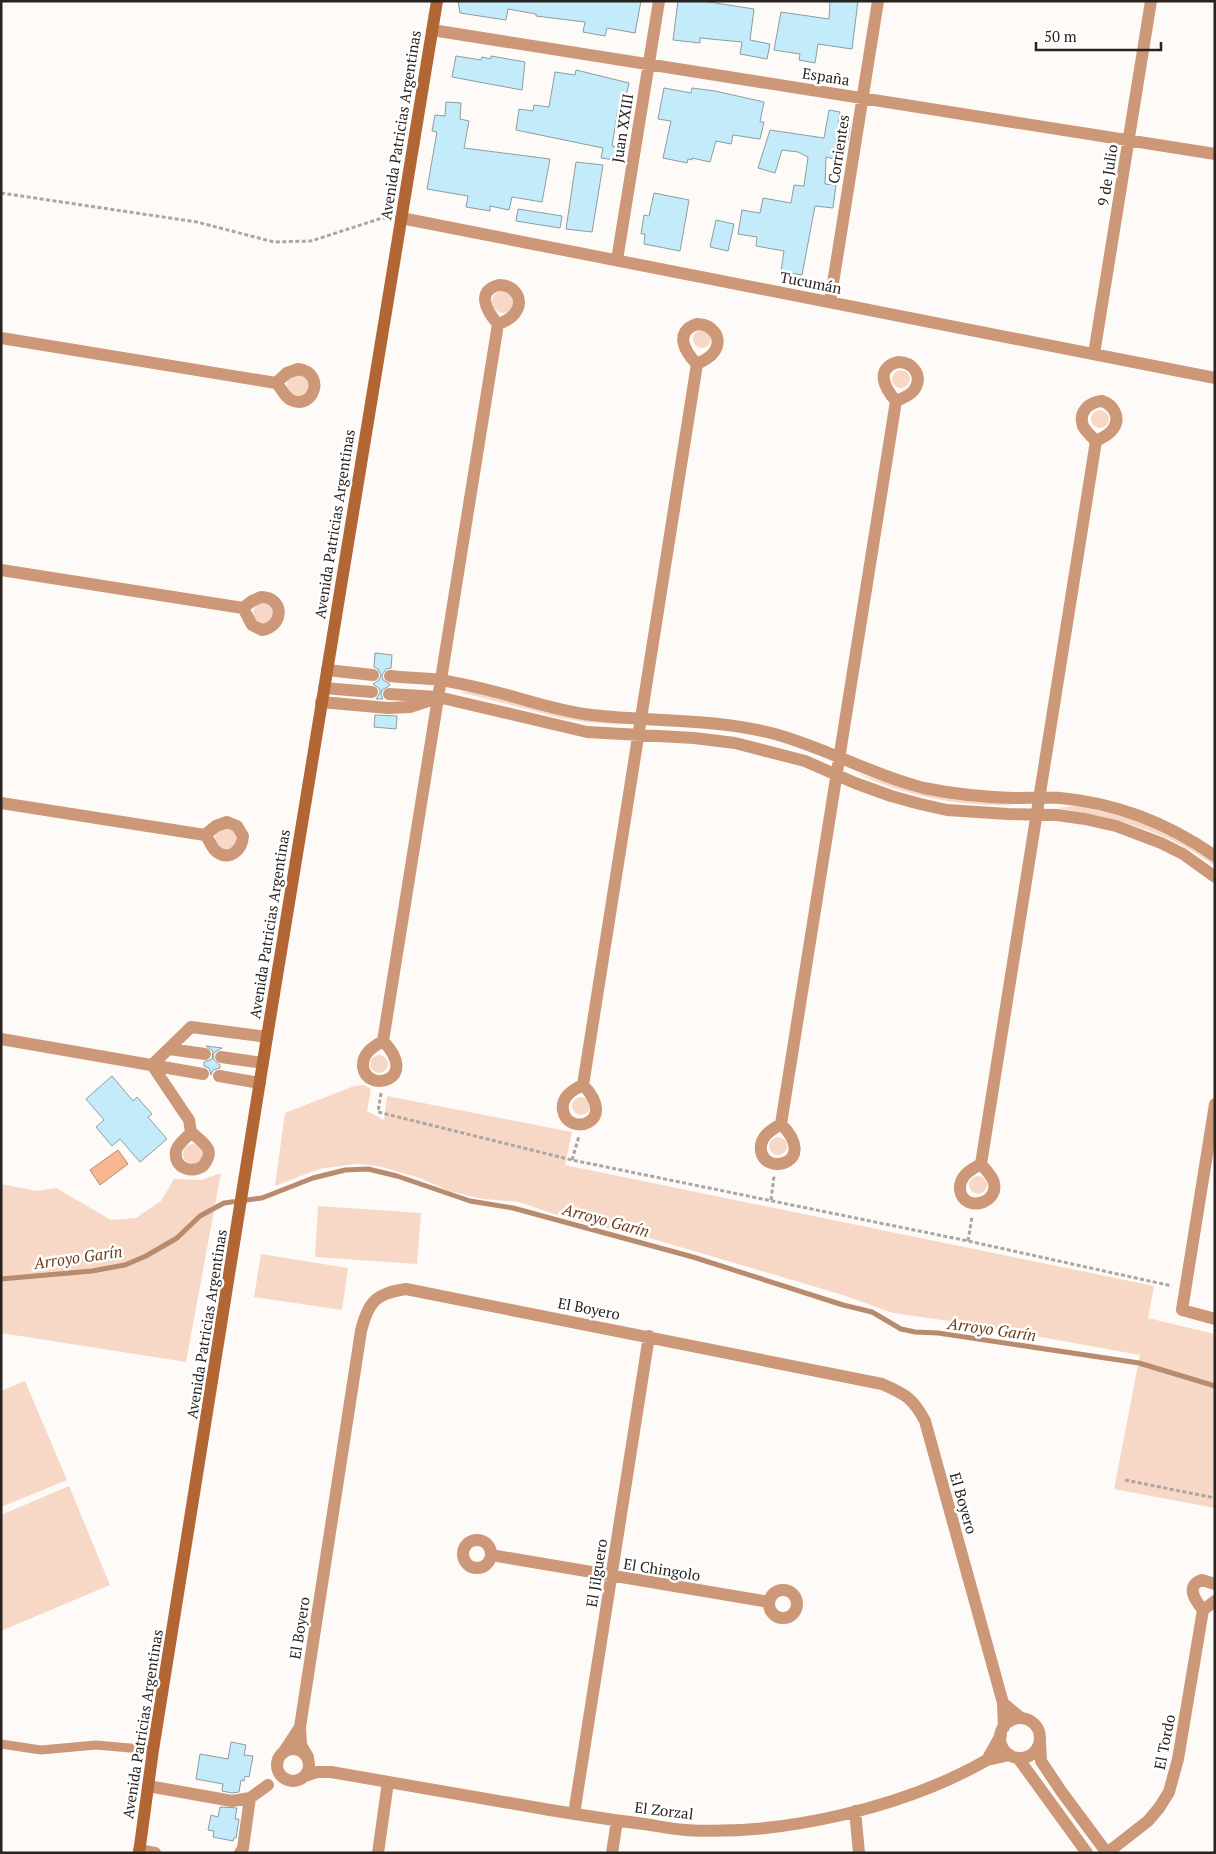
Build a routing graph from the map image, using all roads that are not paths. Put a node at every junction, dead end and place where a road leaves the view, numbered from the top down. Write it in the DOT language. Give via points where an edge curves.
graph roads {
  1 [pos="437,1"];
  2 [pos="658,1"];
  3 [pos="878,1"];
  4 [pos="1151,1"];
  5 [pos="432,30"];
  6 [pos="648,64"];
  7 [pos="862,98"];
  8 [pos="1129,140"];
  9 [pos="1215,154"];
  10 [pos="401,218"];
  11 [pos="617,260"];
  12 [pos="830,302"];
  13 [pos="498,324"];
  14 [pos="1,338"];
  15 [pos="1094,354"];
  16 [pos="697,364"];
  17 [pos="1215,378"];
  18 [pos="276,383"];
  19 [pos="896,402"];
  20 [pos="1096,441"];
  21 [pos="1,570"];
  22 [pos="242,608"];
  23 [pos="327,670"];
  24 [pos="373,674"];
  25 [pos="390,676"];
  26 [pos="441,680"];
  27 [pos="324,688"];
  28 [pos="372,692"];
  29 [pos="389,694"];
  30 [pos="438,697"];
  31 [pos="321,702"];
  32 [pos="641,719"];
  33 [pos="638,736"];
  34 [pos="839,758"];
  35 [pos="836,775"];
  36 [pos="1039,798"];
  37 [pos="1,803"];
  38 [pos="1036,815"];
  39 [pos="205,835"];
  40 [pos="1215,856"];
  41 [pos="1215,877"];
  42 [pos="267,1038"];
  43 [pos="1,1039"];
  44 [pos="384,1041"];
  45 [pos="169,1049"];
  46 [pos="205,1054"];
  47 [pos="220,1057"];
  48 [pos="263,1063"];
  49 [pos="152,1066"];
  50 [pos="203,1074"];
  51 [pos="219,1076"];
  52 [pos="260,1083"];
  53 [pos="583,1085"];
  54 [pos="1215,1104"];
  55 [pos="781,1124"];
  56 [pos="191,1132"];
  57 [pos="981,1164"];
  58 [pos="1215,1319"];
  59 [pos="649,1336"];
  60 [pos="491,1555"];
  61 [pos="611,1577"];
  62 [pos="1215,1584"];
  63 [pos="1215,1601"];
  64 [pos="769,1602"];
  65 [pos="1203,1610"];
  66 [pos="1003,1703"];
  67 [pos="1021,1718"];
  68 [pos="300,1728"];
  69 [pos="1002,1731"];
  70 [pos="1040,1743"];
  71 [pos="1,1744"];
  72 [pos="153,1750"];
  73 [pos="306,1755"];
  74 [pos="1014,1757"];
  75 [pos="280,1759"];
  76 [pos="987,1760"];
  77 [pos="331,1772"];
  78 [pos="305,1776"];
  79 [pos="288,1780"];
  80 [pos="388,1782"];
  81 [pos="268,1785"];
  82 [pos="148,1786"];
  83 [pos="250,1798"];
  84 [pos="855,1811"];
  85 [pos="574,1814"];
  86 [pos="617,1821"];
  87 [pos="139,1851"];
  88 [pos="155,1853"];
  89 [pos="240,1853"];
  90 [pos="378,1853"];
  91 [pos="612,1853"];
  92 [pos="859,1853"];
  93 [pos="1087,1853"];
  94 [pos="1107,1853"];
  1 -- 5 [label="street, Avenida Patricias Argentinas"];
  2 -- 6 [label="street, Juan XXIII"];
  3 -- 7 [label="street, Corrientes"];
  4 -- 8 [label="street, 9 de Julio"];
  5 -- 6 [label="street, España"];
  5 -- 10 [label="street, Avenida Patricias Argentinas"];
  6 -- 7 [label="street, España"];
  6 -- 11 [label="street, Juan XXIII"];
  7 -- 8 [label="street, España"];
  7 -- 12 [label="street, Corrientes"];
  8 -- 9 [label="street, España"];
  8 -- 15 [label="street, 9 de Julio"];
  10 -- 11 [label="street, Tucumán"];
  10 -- 23 [label="street, Avenida Patricias Argentinas"];
  11 -- 12 [label="street, Tucumán"];
  12 -- 15 [label="street, Tucumán"];
  13 -- 26 [label="street"];
  14 -- 18 [label="street"];
  15 -- 17 [label="street, Tucumán"];
  16 -- 32 [label="street"];
  19 -- 34 [label="street"];
  20 -- 36 [label="street"];
  21 -- 22 [label="street"];
  23 -- 24 [label="street"];
  23 -- 27 [label="street, Avenida Patricias Argentinas"];
  25 -- 26 [label="street"];
  26 -- 30 [label="street"];
  26 -- 32 [label="street" via="574,712"];
  27 -- 28 [label="street"];
  27 -- 31 [label="street, Avenida Patricias Argentinas"];
  29 -- 30 [label="street"];
  30 -- 31 [label="street" via="410,707 388,708"];
  30 -- 33 [label="street" via="587,732"];
  30 -- 44 [label="street"];
  31 -- 42 [label="street, Avenida Patricias Argentinas"];
  32 -- 33 [label="street"];
  32 -- 34 [label="street" via="738,726 807,744"];
  33 -- 35 [label="street" via="735,743 804,761"];
  33 -- 53 [label="street"];
  34 -- 35 [label="street"];
  34 -- 36 [label="street" via="894,779 941,791"];
  35 -- 38 [label="street" via="920,804 974,813"];
  35 -- 55 [label="street"];
  36 -- 38 [label="street"];
  36 -- 40 [label="street" via="1088,802 1140,816 1185,836"];
  37 -- 39 [label="street"];
  38 -- 41 [label="street" via="1085,819 1138,833 1183,854"];
  38 -- 57 [label="street"];
  42 -- 45 [label="street" via="191,1027"];
  42 -- 48 [label="street, Avenida Patricias Argentinas"];
  43 -- 49 [label="street"];
  44 -- 44 [label="street" via="372,1047 363,1061 368,1076 377,1081 388,1079 397,1066 396,1057"];
  45 -- 46 [label="street"];
  45 -- 49 [label="street"];
  47 -- 48 [label="street"];
  48 -- 52 [label="street, Avenida Patricias Argentinas"];
  49 -- 50 [label="street"];
  49 -- 56 [label="street" via="189,1120"];
  51 -- 52 [label="street"];
  52 -- 72 [label="street, Avenida Patricias Argentinas"];
  53 -- 53 [label="street" via="566,1096 562,1105 567,1120 576,1125 588,1123 596,1110 595,1101"];
  54 -- 58 [label="street" via="1182,1310"];
  55 -- 55 [label="street" via="764,1136 761,1145 766,1160 776,1164 787,1162 795,1149 794,1140"];
  57 -- 57 [label="street" via="964,1176 960,1184 965,1199 974,1204 991,1198 994,1190 993,1180"];
  59 -- 61 [label="street, El Jilguero"];
  59 -- 66 [label="street, El Boyero" via="882,1384 902,1393 917,1406 925,1421"];
  59 -- 68 [label="street, El Boyero" via="406,1289 390,1291 368,1308 361,1331"];
  60 -- 61 [label="street, El Chingolo"];
  61 -- 64 [label="street, El Chingolo"];
  61 -- 85 [label="street, El Jilguero"];
  62 -- 65 [label="street" via="1202,1580 1194,1585 1193,1596"];
  63 -- 65 [label="street"];
  65 -- 94 [label="street, El Tordo" via="1178,1759 1169,1792 1148,1821"];
  66 -- 67 [label="street"];
  66 -- 69 [label="street, El Boyero"];
  67 -- 69 [label="street" via="1014,1719"];
  67 -- 70 [label="street" via="1036,1726"];
  68 -- 73 [label="street"];
  68 -- 75 [label="street"];
  69 -- 74 [label="street" via="1003,1747"];
  69 -- 76 [label="street"];
  70 -- 74 [label="street" via="1030,1756"];
  70 -- 94 [label="street" via="1042,1761"];
  71 -- 72 [label="lane" via="41,1750 96,1745"];
  72 -- 82 [label="street, Avenida Patricias Argentinas"];
  73 -- 75 [label="street" via="292,1749"];
  73 -- 77 [label="street"];
  73 -- 78 [label="street" via="309,1768"];
  74 -- 76 [label="street, El Zorzal"];
  74 -- 93 [label="street"];
  75 -- 79 [label="street" via="280,1774"];
  75 -- 81 [label="street"];
  76 -- 84 [label="street, El Zorzal" via="931,1787"];
  77 -- 78 [label="street"];
  77 -- 80 [label="street, El Zorzal"];
  78 -- 79 [label="street"];
  79 -- 81 [label="street"];
  80 -- 85 [label="street, El Zorzal"];
  80 -- 90 [label="street"];
  81 -- 83 [label="street"];
  82 -- 83 [label="street" via="232,1801"];
  82 -- 87 [label="street, Avenida Patricias Argentinas"];
  83 -- 89 [label="street"];
  84 -- 86 [label="street, El Zorzal" via="785,1825 714,1831"];
  84 -- 92 [label="street"];
  85 -- 86 [label="street, El Zorzal"];
  86 -- 91 [label="street"];
  87 -- 88 [label="street"];
}
